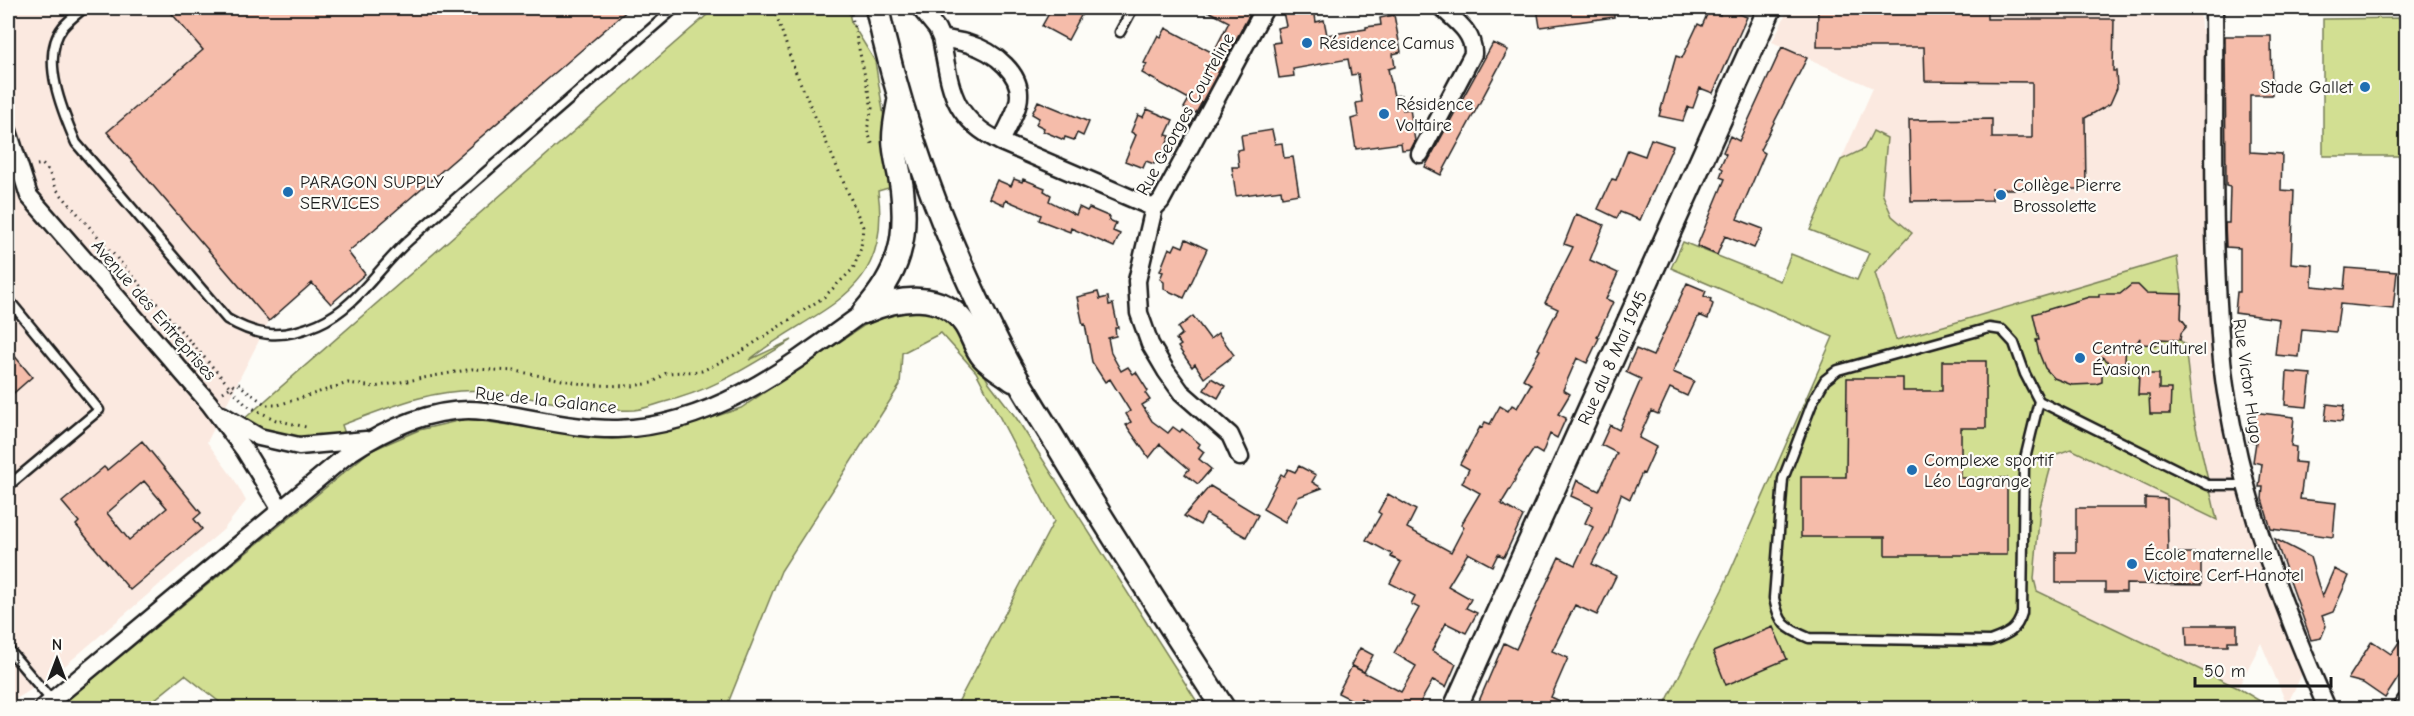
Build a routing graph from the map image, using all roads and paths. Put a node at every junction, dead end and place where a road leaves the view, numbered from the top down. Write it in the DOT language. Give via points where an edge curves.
graph roads {
  1 [pos="84,8"];
  2 [pos="675,8"];
  3 [pos="774,8"];
  4 [pos="850,8"];
  5 [pos="877,8"];
  6 [pos="920,8"];
  7 [pos="1133,8"];
  8 [pos="1265,8"];
  9 [pos="1442,8"];
  10 [pos="1770,8"];
  11 [pos="2214,8"];
  12 [pos="1120,32"];
  13 [pos="941,38"];
  14 [pos="900,97"];
  15 [pos="8,131"];
  16 [pos="1001,142"];
  17 [pos="874,149"];
  18 [pos="1420,154"];
  19 [pos="22,171"];
  20 [pos="1154,208"];
  21 [pos="8,299"];
  22 [pos="864,312"];
  23 [pos="229,387"];
  24 [pos="1024,388"];
  25 [pos="2039,401"];
  26 [pos="216,405"];
  27 [pos="310,428"];
  28 [pos="369,440"];
  29 [pos="1240,457"];
  30 [pos="2246,485"];
  31 [pos="8,486"];
  32 [pos="281,510"];
  33 [pos="8,649"];
  34 [pos="2406,701"];
  35 [pos="47,705"];
  36 [pos="1223,708"];
  37 [pos="1455,708"];
  38 [pos="2327,708"];
  39 [pos="2401,708"];
  1 -- 2 [label="lane" via="62,28 54,53 54,83 76,143 227,319 249,332 271,335 295,332 341,311 405,244"];
  3 -- 23 [label="path" via="794,68 863,227 853,269 824,297 740,353 702,371 666,373 652,383 588,384 516,371 472,369 374,387 348,383 278,405 266,405 237,383"];
  4 -- 17 [label="path" via="872,108 867,130"];
  5 -- 14 [label="main road"];
  6 -- 13 [label="street"];
  7 -- 12 [label="lane"];
  8 -- 20 [label="street, Rue Georges Courteline"];
  9 -- 18 [label="street" via="1467,33 1473,54"];
  10 -- 37 [label="main road, Rue du 8 Mai 1945"];
  11 -- 30 [label="street, Rue Victor Hugo" via="2215,239 2220,334 2226,396"];
  13 -- 16 [label="street" via="959,109 976,128"];
  13 -- 16 [label="street" via="970,44 1002,62 1016,79 1018,104"];
  14 -- 22 [label="main road" via="894,139 904,236 891,276"];
  14 -- 24 [label="main road" via="954,248 1001,350"];
  15 -- 19 [label="street, Avenue des Entreprises"];
  16 -- 20 [label="street"];
  19 -- 23 [label="path" via="42,164 48,170 57,190"];
  19 -- 26 [label="street, Avenue des Entreprises" via="29,196"];
  20 -- 29 [label="street, Rue Georges Courteline" via="1137,281 1139,313 1150,344 1166,371 1181,392 1230,435"];
  21 -- 31 [label="lane" via="99,410"];
  22 -- 24 [label="main road" via="888,302 910,299 939,304 964,323 982,357"];
  22 -- 28 [label="street, Rue de la Galance" via="792,365 749,390 706,410 660,423 599,428 481,410 411,421"];
  23 -- 26 [label="path"];
  23 -- 27 [label="path" via="256,411"];
  24 -- 36 [label="main road"];
  25 -- 25 [label="lane" via="2014,343 2002,330 1989,328 1838,370 1825,380 1783,479 1774,598 1778,617 1789,629 1809,638 1990,640 2011,633 2019,625 2022,613 2024,463"];
  25 -- 30 [label="lane" via="2208,485"];
  26 -- 28 [label="street" via="260,437 282,443 299,446"];
  26 -- 32 [label="street, Avenue des Entreprises"];
  28 -- 32 [label="street, Rue de la Galance"];
  30 -- 38 [label="street, Rue Victor Hugo" via="2266,557"];
  32 -- 35 [label="street, Rue de la Galance"];
  33 -- 35 [label="lane"];
  34 -- 39 [label="street"];
}
